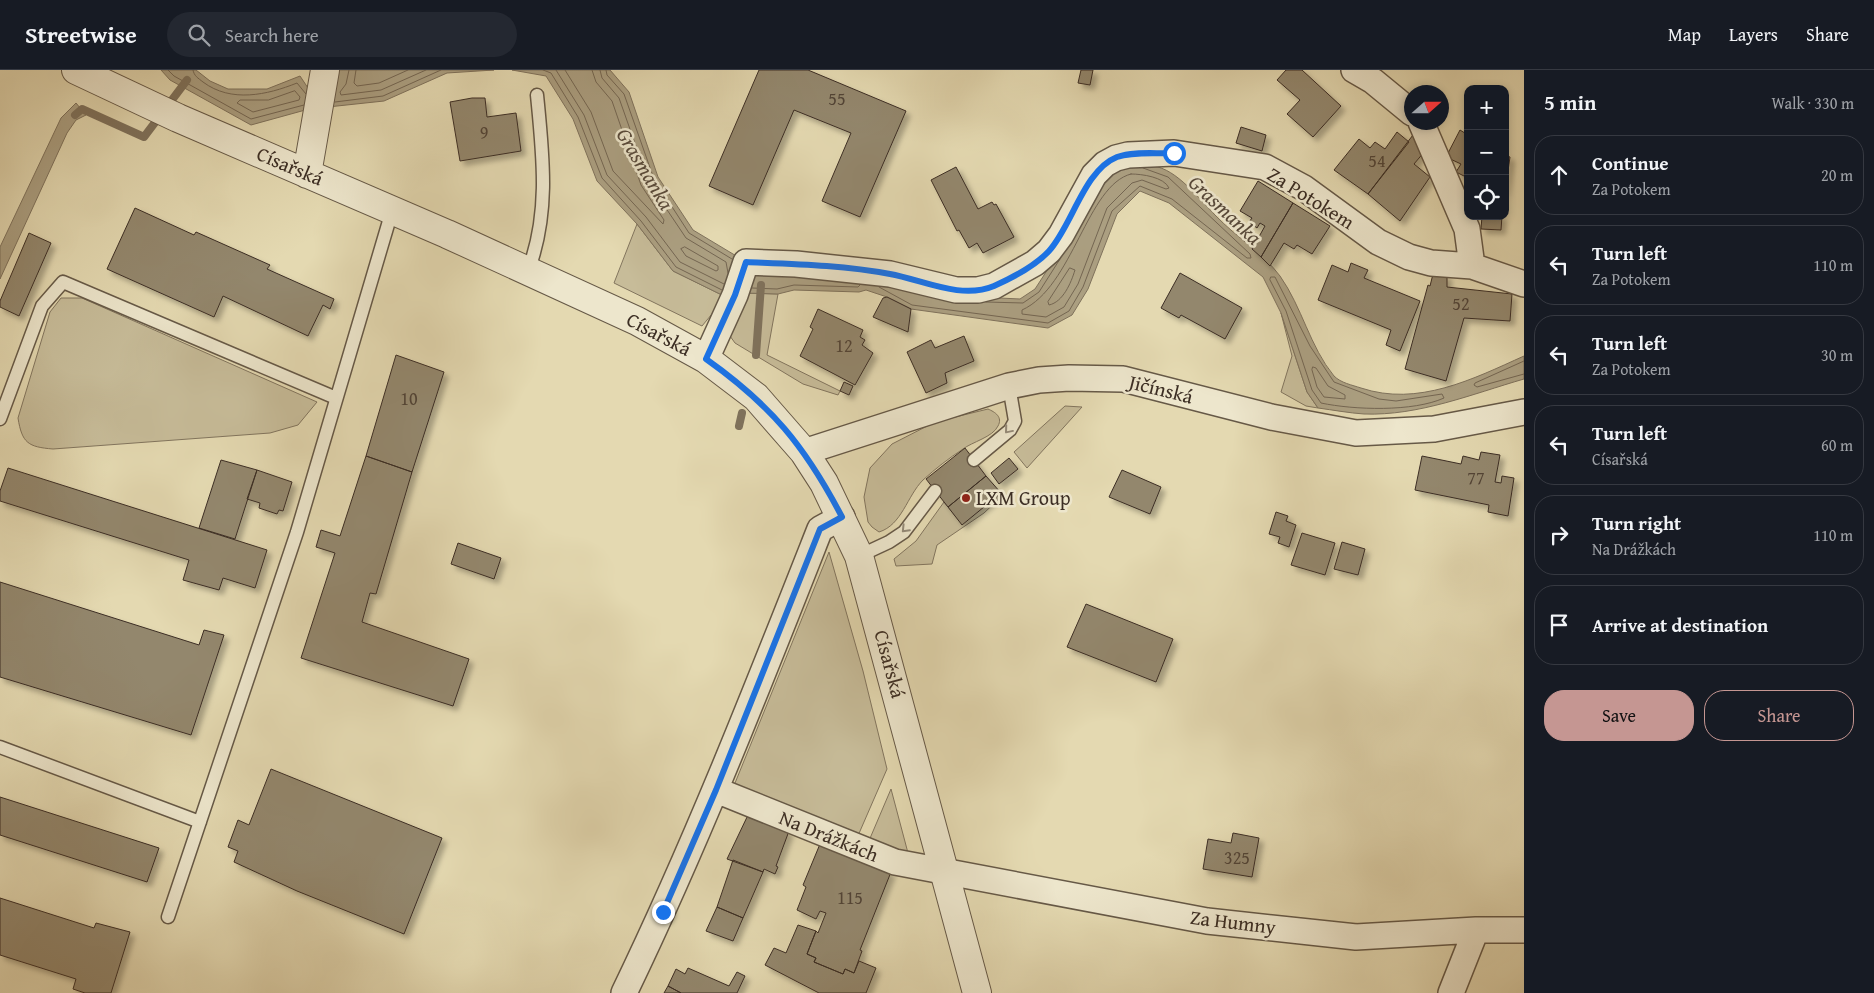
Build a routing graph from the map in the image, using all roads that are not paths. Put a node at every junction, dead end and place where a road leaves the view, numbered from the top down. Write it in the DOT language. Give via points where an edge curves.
graph roads {
  1 [pos="76,70"];
  2 [pos="1354,70"];
  3 [pos="322,88"];
  4 [pos="537,95"];
  5 [pos="1404,106"];
  6 [pos="1424,130"];
  7 [pos="307,174"];
  8 [pos="392,210"];
  9 [pos="1472,266"];
  10 [pos="528,271"];
  11 [pos="1524,284"];
  12 [pos="706,359"];
  13 [pos="1010,386"];
  14 [pos="336,398"];
  15 [pos="1524,412"];
  16 [pos="0,419"];
  17 [pos="804,452"];
  18 [pos="974,460"];
  19 [pos="935,491"];
  20 [pos="842,517"];
  21 [pos="858,556"];
  22 [pos="0,746"];
  23 [pos="716,790"];
  24 [pos="200,822"];
  25 [pos="945,873"];
  26 [pos="168,917"];
  27 [pos="1476,930"];
  28 [pos="1524,930"];
  29 [pos="624,993"];
  30 [pos="977,993"];
  31 [pos="1452,993"];
  1 -- 7 [label="street, Císařská"];
  2 -- 5 [label="street"];
  3 -- 7 [label="street"];
  4 -- 10 [label="lane" via="543,190 539,244"];
  6 -- 9 [label="street" via="1467,229"];
  7 -- 8 [label="street, Císařská"];
  8 -- 10 [label="street, Císařská"];
  8 -- 14 [label="lane"];
  9 -- 11 [label="street, Za Potokem"];
  9 -- 12 [label="street, Za Potokem" via="1431,263 1409,257 1378,242 1304,188 1265,167 1174,153 1128,155 1105,164 1094,175 1049,251 1027,268 994,286 956,290 890,274 746,260 735,295"];
  10 -- 12 [label="street, Císařská" via="637,321"];
  12 -- 17 [label="street, Císařská" via="748,390"];
  13 -- 15 [label="street, Jičínská" via="1059,379 1123,379 1271,418 1356,433 1434,429"];
  13 -- 17 [label="street, Jičínská"];
  13 -- 18 [label="lane, one-way" via="1015,421 1010,430"];
  14 -- 16 [label="lane" via="63,282 42,306"];
  14 -- 24 [label="lane" via="297,532"];
  17 -- 20 [label="street, Císařská"];
  19 -- 21 [label="lane, one-way" via="904,532"];
  20 -- 21 [label="street, Císařská"];
  20 -- 23 [label="street" via="820,529"];
  21 -- 25 [label="street, Císařská"];
  22 -- 24 [label="lane"];
  23 -- 25 [label="street, Na Drážkách" via="895,862"];
  23 -- 29 [label="street"];
  24 -- 26 [label="lane"];
  25 -- 27 [label="street, Za Humny" via="1207,921 1356,937"];
  25 -- 30 [label="street, Císařská"];
  27 -- 28 [label="street, Za Humny"];
  27 -- 31 [label="street"];
}
